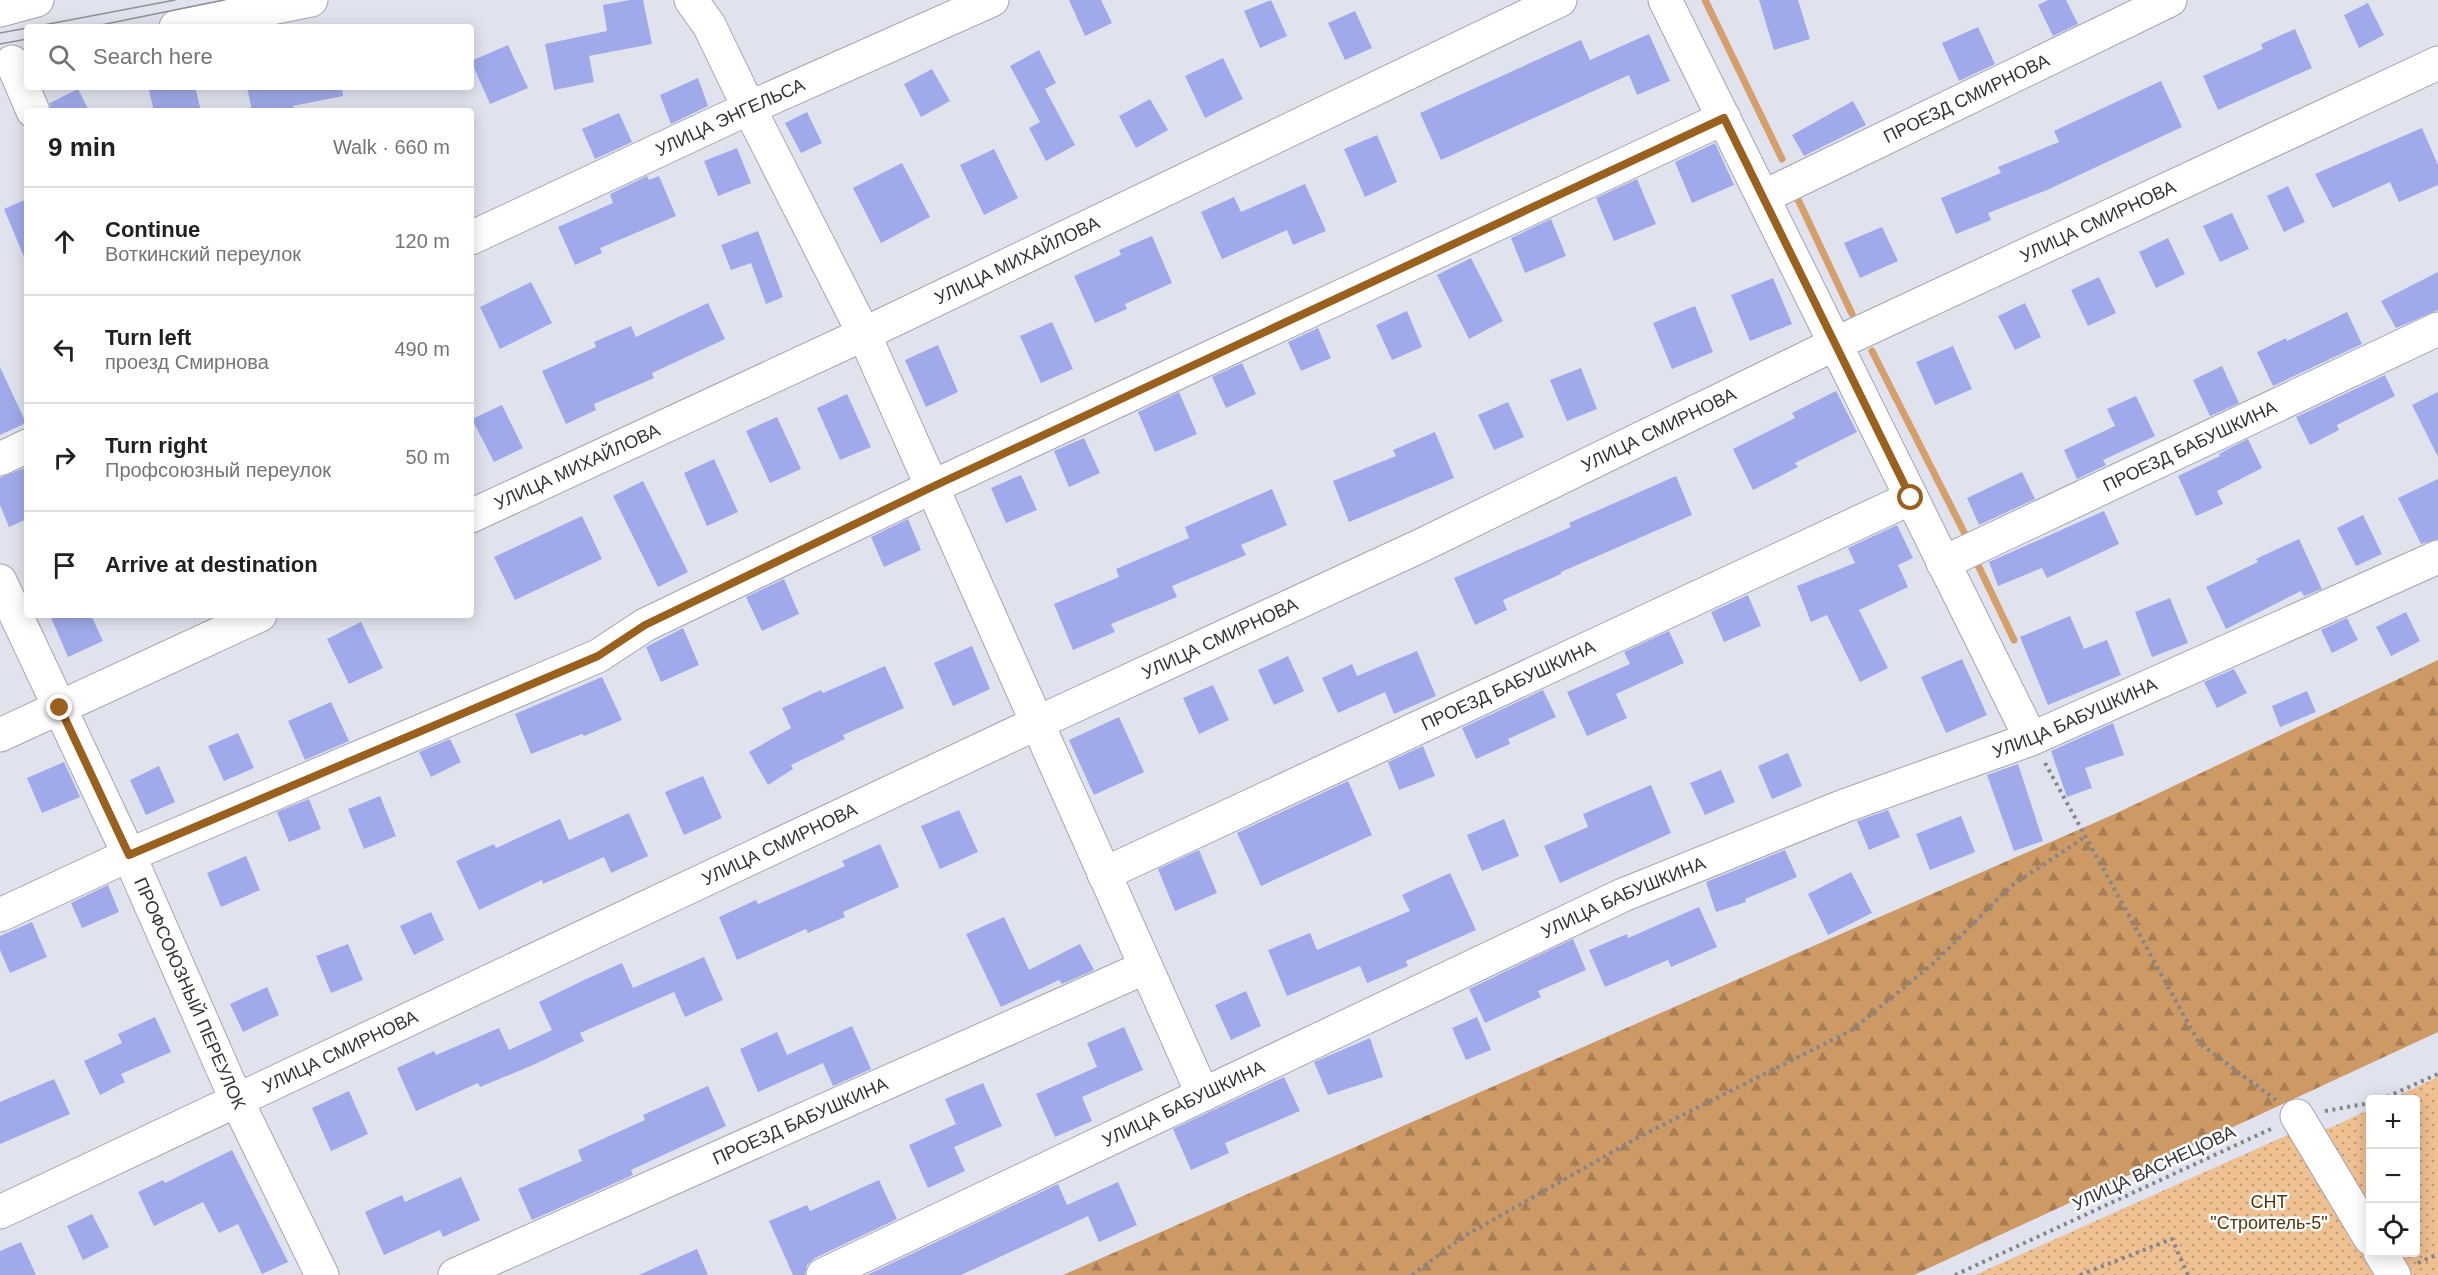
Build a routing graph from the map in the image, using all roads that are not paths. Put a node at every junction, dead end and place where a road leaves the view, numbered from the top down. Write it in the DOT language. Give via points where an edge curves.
graph roads {
  1 [pos="37,0"];
  2 [pos="310,0"];
  3 [pos="691,0"];
  4 [pos="992,0"];
  5 [pos="1560,0"];
  6 [pos="1665,0"];
  7 [pos="2170,0"];
  8 [pos="0,10"];
  9 [pos="187,17"];
  10 [pos="13,62"];
  11 [pos="2438,63"];
  12 [pos="24,89"];
  13 [pos="24,90"];
  14 [pos="32,108"];
  15 [pos="748,108"];
  16 [pos="1724,118"];
  17 [pos="1763,197"];
  18 [pos="474,237"];
  19 [pos="2438,329"];
  20 [pos="864,334"];
  21 [pos="1835,344"];
  22 [pos="24,447"];
  23 [pos="0,459"];
  24 [pos="932,487"];
  25 [pos="1911,498"];
  26 [pos="474,515"];
  27 [pos="2438,557"];
  28 [pos="1943,563"];
  29 [pos="0,580"];
  30 [pos="254,618"];
  31 [pos="60,708"];
  32 [pos="1037,723"];
  33 [pos="0,735"];
  34 [pos="2031,739"];
  35 [pos="129,855"];
  36 [pos="1104,874"];
  37 [pos="0,915"];
  38 [pos="1146,967"];
  39 [pos="1203,1095"];
  40 [pos="237,1099"];
  41 [pos="2297,1116"];
  42 [pos="0,1212"];
  43 [pos="2366,1231"];
  44 [pos="2383,1257"];
  45 [pos="322,1275"];
  46 [pos="455,1275"];
  47 [pos="823,1275"];
  48 [pos="2394,1275"];
  1 -- 8 [label="street"];
  2 -- 9 [label="street"];
  3 -- 15 [label="street" via="709,25"];
  4 -- 15 [label="street, УЛИЦА ЭНГЕЛЬСА"];
  5 -- 20 [label="street, УЛИЦА МИХАЙЛОВА"];
  6 -- 16 [label="street"];
  7 -- 17 [label="street, ПРОЕЗД СМИРНОВА"];
  10 -- 12 [label="street"];
  11 -- 21 [label="street, УЛИЦА СМИРНОВА"];
  13 -- 14 [label="street"];
  15 -- 18 [label="street, УЛИЦА ЭНГЕЛЬСА"];
  15 -- 20 [label="street"];
  16 -- 17 [label="street"];
  16 -- 24 [label="street"];
  17 -- 21 [label="street"];
  19 -- 28 [label="street, ПРОЕЗД БАБУШКИНА"];
  20 -- 24 [label="street"];
  20 -- 26 [label="street, УЛИЦА МИХАЙЛОВА"];
  21 -- 25 [label="street"];
  21 -- 32 [label="street, УЛИЦА СМИРНОВА" via="1420,546"];
  22 -- 23 [label="street"];
  24 -- 32 [label="street"];
  24 -- 35 [label="street" via="645,625 598,656"];
  25 -- 28 [label="street"];
  25 -- 36 [label="street, ПРОЕЗД БАБУШКИНА"];
  27 -- 34 [label="street, УЛИЦА БАБУШКИНА"];
  28 -- 34 [label="street"];
  29 -- 31 [label="street, ПРОФСОЮЗНЫЙ ПЕРЕУЛОК"];
  30 -- 31 [label="street"];
  31 -- 33 [label="street"];
  31 -- 35 [label="street, ПРОФСОЮЗНЫЙ ПЕРЕУЛОК"];
  32 -- 36 [label="street"];
  32 -- 40 [label="street, УЛИЦА СМИРНОВА"];
  34 -- 39 [label="street, УЛИЦА БАБУШКИНА" via="1844,806 1623,895"];
  35 -- 37 [label="street"];
  35 -- 40 [label="street, ПРОФСОЮЗНЫЙ ПЕРЕУЛОК"];
  36 -- 38 [label="street"];
  38 -- 39 [label="street"];
  38 -- 46 [label="street, ПРОЕЗД БАБУШКИНА"];
  39 -- 47 [label="street, УЛИЦА БАБУШКИНА"];
  40 -- 42 [label="street, УЛИЦА СМИРНОВА"];
  40 -- 45 [label="street, ПРОФСОЮЗНЫЙ ПЕРЕУЛОК"];
  41 -- 43 [label="street"];
  44 -- 48 [label="street"];
}
